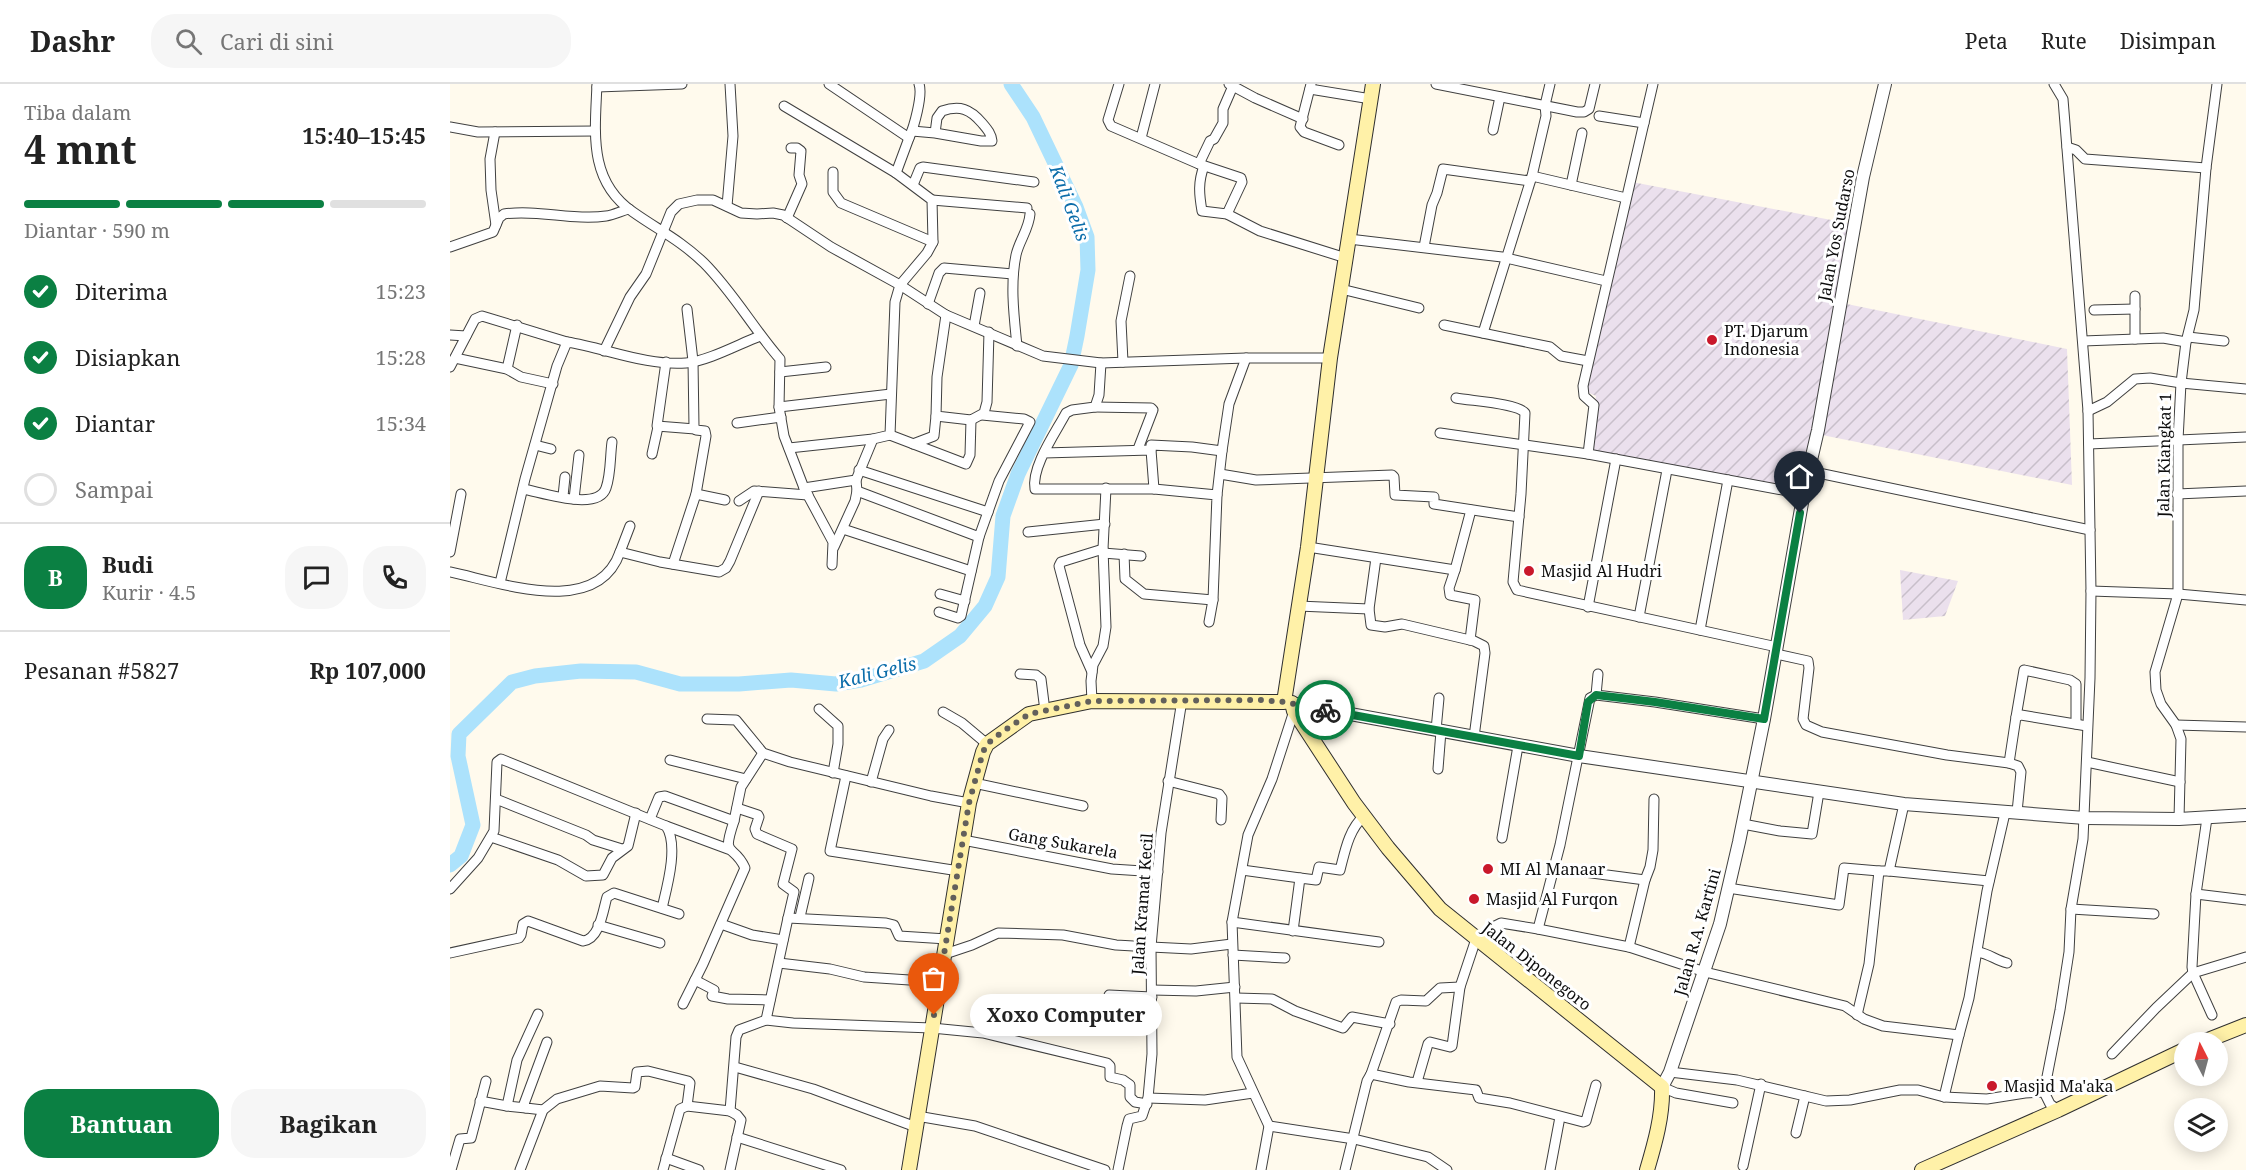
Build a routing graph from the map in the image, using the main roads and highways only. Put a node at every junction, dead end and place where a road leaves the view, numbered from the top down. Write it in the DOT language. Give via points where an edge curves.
graph roads {
  1 [pos="1373,84"];
  2 [pos="1290,705"];
  3 [pos="2246,1025"];
  4 [pos="2228,1032"];
  5 [pos="2174,1055"];
  6 [pos="909,1170"];
  7 [pos="1647,1170"];
  8 [pos="1922,1170"];
  1 -- 2 [label="main road" via="1330,358"];
  2 -- 6 [label="main road" via="1092,701 1029,714 987,744 969,803"];
  2 -- 7 [label="main road, Jalan Diponegoro" via="1364,816 1440,909 1662,1087 1663,1102"];
  3 -- 4 [label="main road"];
  5 -- 8 [label="main road"];
}
